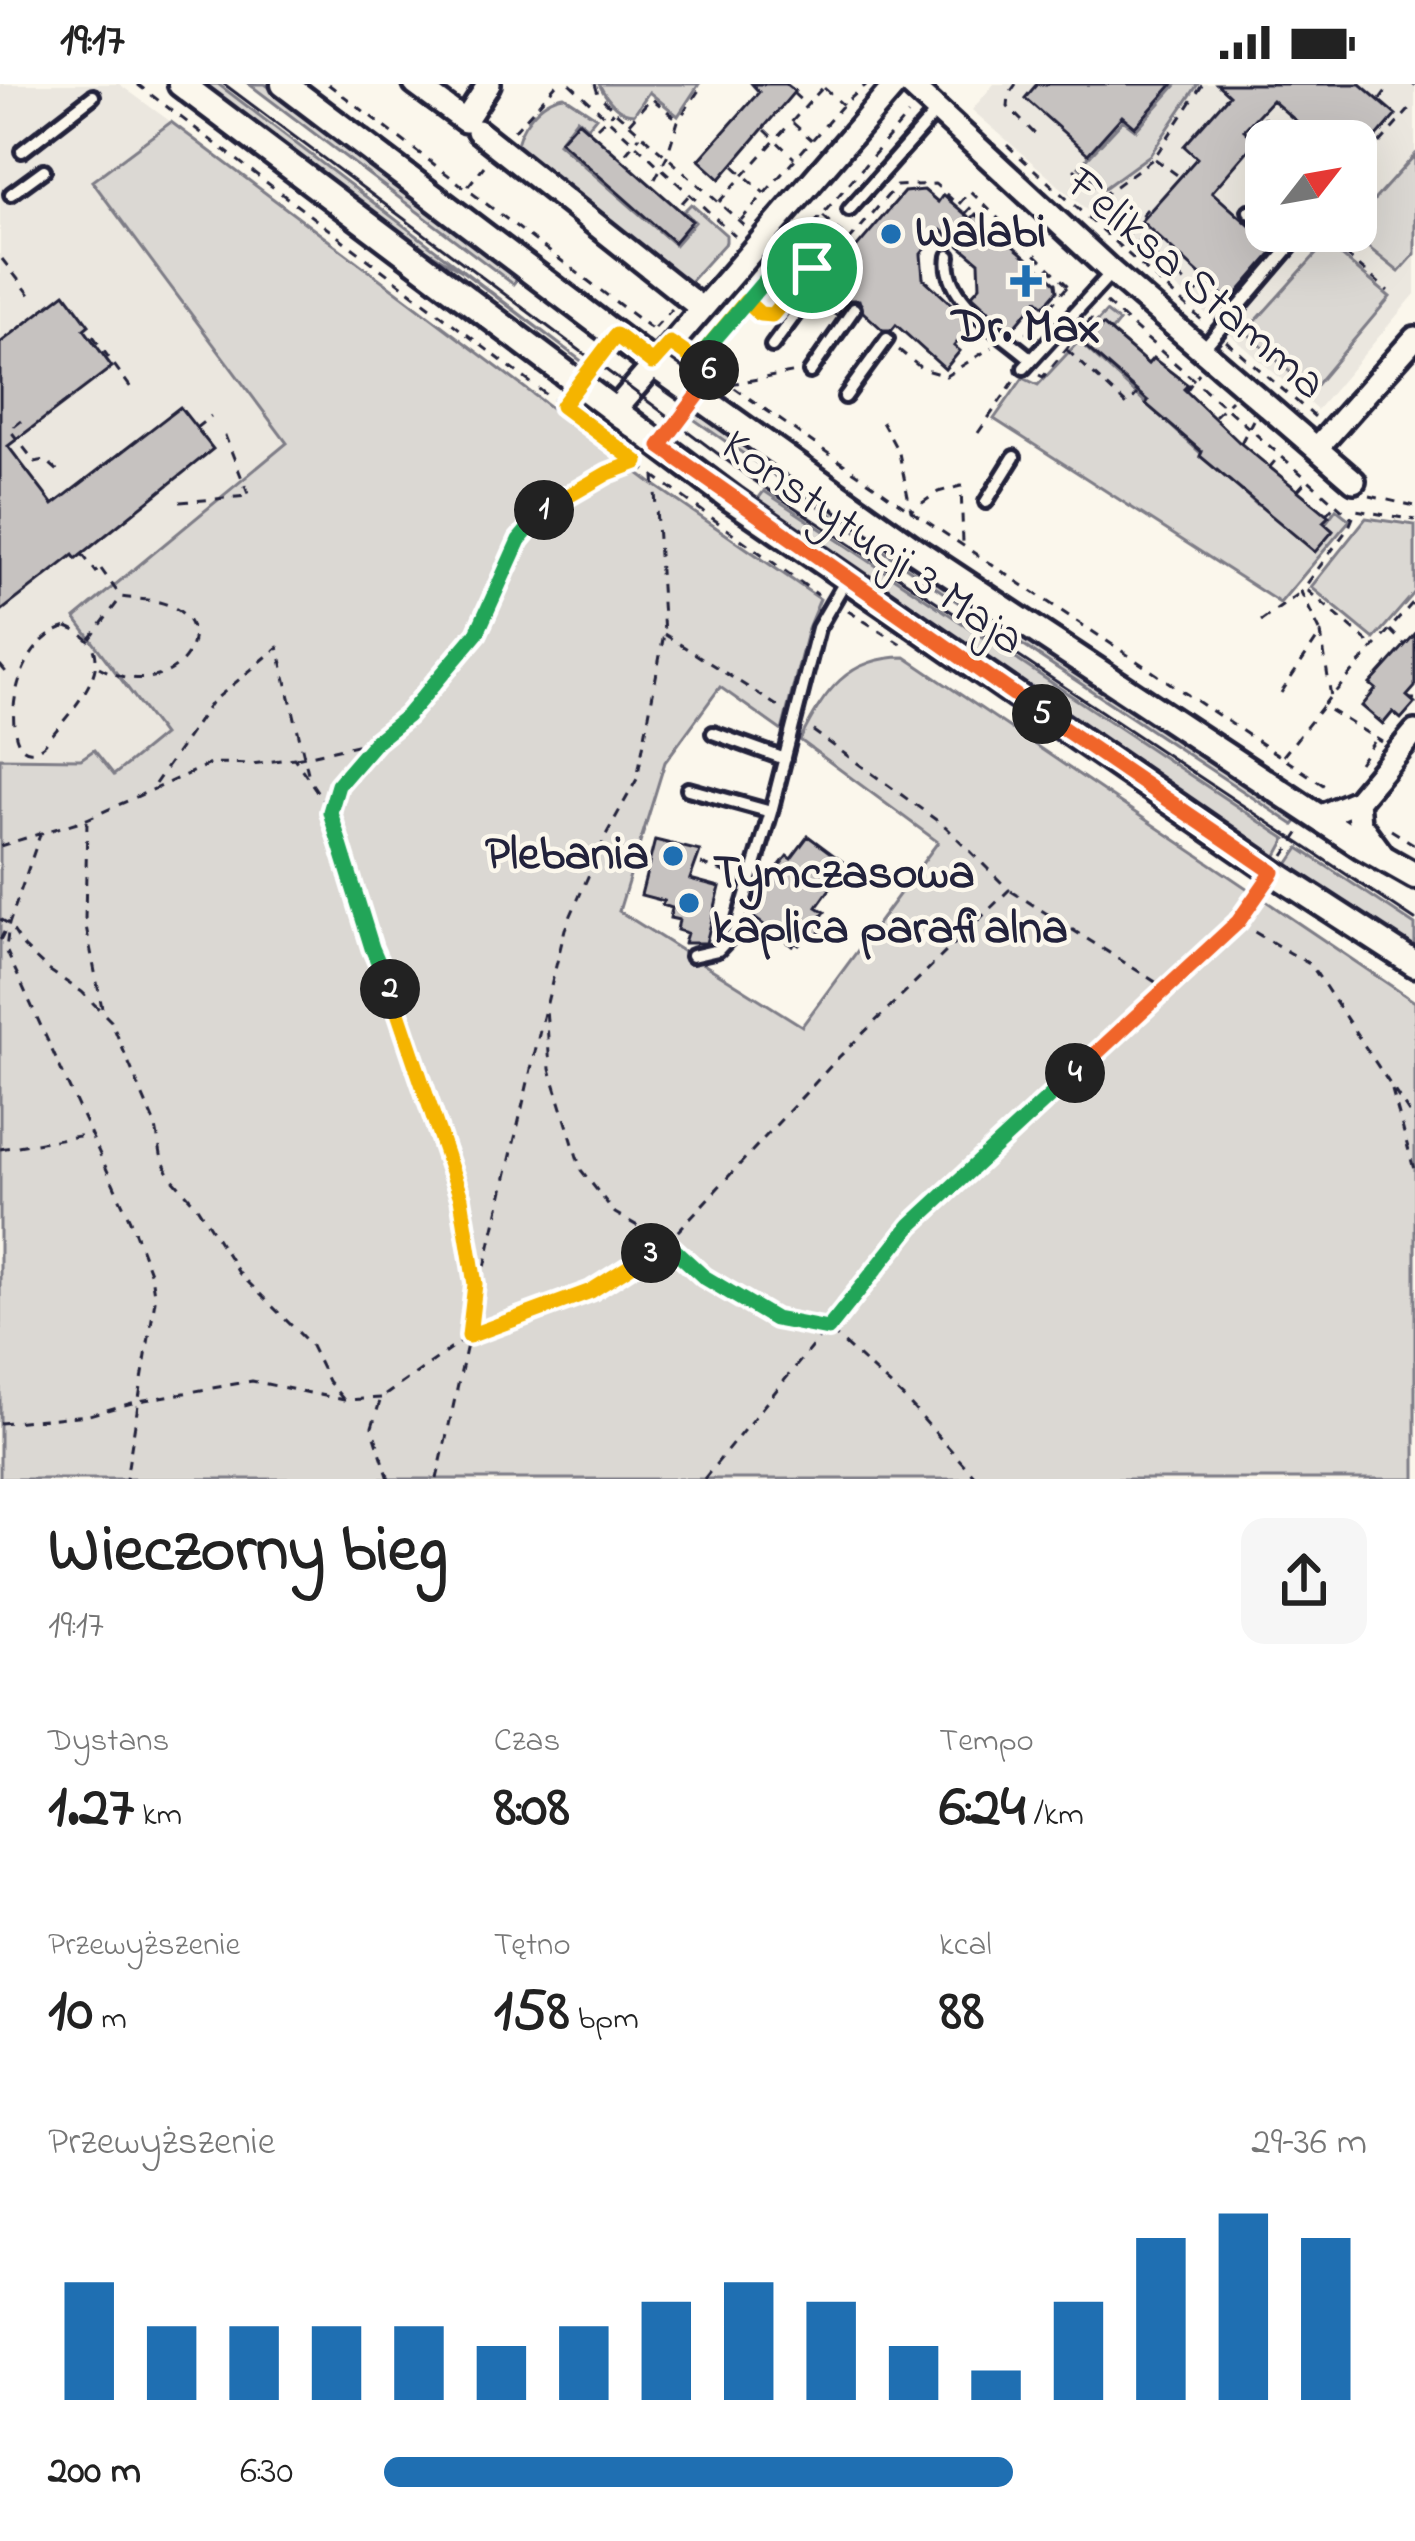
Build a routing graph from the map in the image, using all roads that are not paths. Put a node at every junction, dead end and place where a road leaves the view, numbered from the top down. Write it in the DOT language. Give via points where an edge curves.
graph roads {
  1 [pos="182,84"];
  2 [pos="284,84"];
  3 [pos="415,84"];
  4 [pos="489,84"];
  5 [pos="896,84"];
  6 [pos="93,95"];
  7 [pos="924,98"];
  8 [pos="478,131"];
  9 [pos="22,151"];
  10 [pos="44,170"];
  11 [pos="11,194"];
  12 [pos="849,210"];
  13 [pos="1286,252"];
  14 [pos="949,256"];
  15 [pos="1112,272"];
  16 [pos="822,278"];
  17 [pos="701,308"];
  18 [pos="854,309"];
  19 [pos="1415,338"];
  20 [pos="887,339"];
  21 [pos="1209,341"];
  22 [pos="772,346"];
  23 [pos="652,363"];
  24 [pos="808,371"];
  25 [pos="845,397"];
  26 [pos="614,411"];
  27 [pos="1315,438"];
  28 [pos="1014,457"];
  29 [pos="1354,481"];
  30 [pos="986,502"];
  31 [pos="846,580"];
  32 [pos="1415,732"];
  33 [pos="713,733"];
  34 [pos="785,759"];
  35 [pos="688,789"];
  36 [pos="1357,804"];
  37 [pos="771,812"];
  38 [pos="1316,814"];
  39 [pos="1384,857"];
  40 [pos="1415,876"];
  41 [pos="692,956"];
  42 [pos="1415,964"];
  1 -- 26 [label="street, Konstytucji 3 Maja"];
  2 -- 23 [label="street, Konstytucji 3 Maja" via="624,325"];
  3 -- 4 [label="street" via="465,121"];
  5 -- 17 [label="street"];
  6 -- 9 [label="lane"];
  7 -- 12 [label="lane"];
  7 -- 15 [label="street, Feliksa Stamma"];
  8 -- 17 [label="street"];
  10 -- 11 [label="lane"];
  13 -- 21 [label="lane"];
  14 -- 15 [label="lane" via="949,278 961,297 1031,360"];
  15 -- 21 [label="street, Feliksa Stamma"];
  16 -- 22 [label="lane"];
  17 -- 23 [label="street"];
  18 -- 24 [label="lane"];
  19 -- 27 [label="street, Feliksa Stamma"];
  20 -- 25 [label="lane"];
  21 -- 27 [label="street, Feliksa Stamma" via="1267,406"];
  23 -- 26 [label="street"];
  23 -- 38 [label="street, Konstytucji 3 Maja" via="916,551"];
  26 -- 31 [label="street, Konstytucji 3 Maja"];
  27 -- 29 [label="street"];
  28 -- 30 [label="lane"];
  31 -- 34 [label="lane" via="818,628"];
  31 -- 42 [label="street, Konstytucji 3 Maja" via="1267,881"];
  32 -- 36 [label="street"];
  33 -- 34 [label="lane"];
  34 -- 37 [label="lane"];
  35 -- 37 [label="lane"];
  36 -- 38 [label="street"];
  36 -- 39 [label="street" via="1362,830"];
  37 -- 41 [label="lane" via="735,932 706,956"];
  38 -- 39 [label="street, Konstytucji 3 Maja"];
  39 -- 40 [label="street, Konstytucji 3 Maja"];
}
